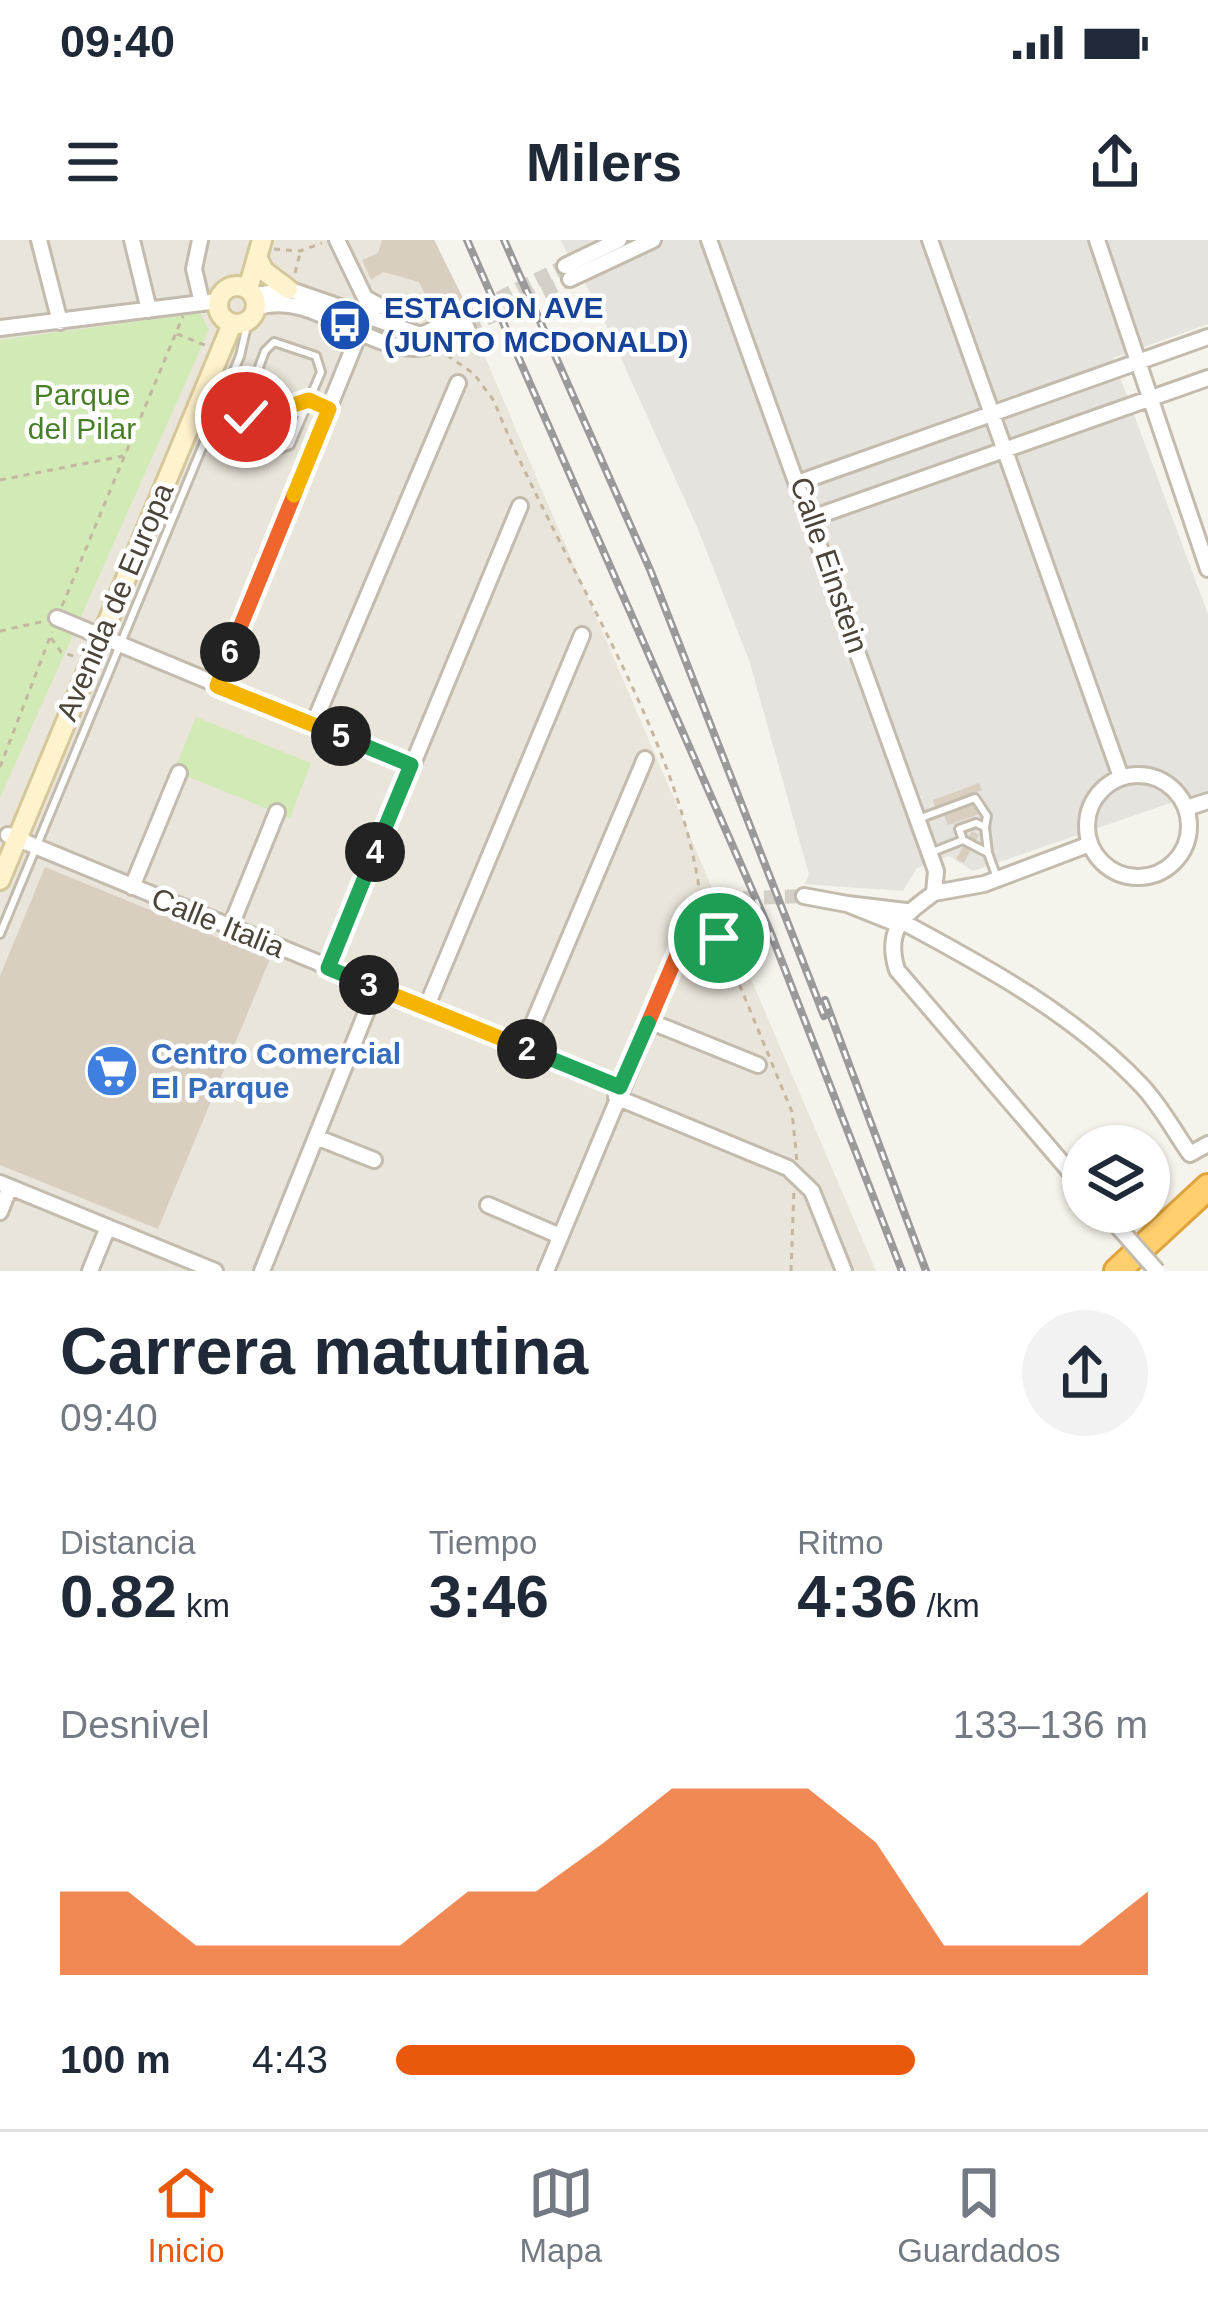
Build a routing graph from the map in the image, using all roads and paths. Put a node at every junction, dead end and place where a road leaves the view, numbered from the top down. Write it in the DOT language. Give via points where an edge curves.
graph roads {
  1 [pos="39,240"];
  2 [pos="131,240"];
  3 [pos="200,240"];
  4 [pos="333,240"];
  5 [pos="619,240"];
  6 [pos="653,240"];
  7 [pos="709,240"];
  8 [pos="930,240"];
  9 [pos="1097,240"];
  10 [pos="260,248"];
  11 [pos="300,251"];
  12 [pos="290,290"];
  13 [pos="230,308"];
  14 [pos="418,308"];
  15 [pos="149,310"];
  16 [pos="369,313"];
  17 [pos="60,322"];
  18 [pos="0,328"];
  19 [pos="176,334"];
  20 [pos="1208,337"];
  21 [pos="208,346"];
  22 [pos="431,346"];
  23 [pos="1140,361"];
  24 [pos="1208,378"];
  25 [pos="458,383"];
  26 [pos="249,392"];
  27 [pos="1149,399"];
  28 [pos="309,400"];
  29 [pos="329,409"];
  30 [pos="992,412"];
  31 [pos="1004,450"];
  32 [pos="125,456"];
  33 [pos="0,480"];
  34 [pos="800,482"];
  35 [pos="520,506"];
  36 [pos="812,518"];
  37 [pos="1208,569"];
  38 [pos="57,618"];
  39 [pos="0,631"];
  40 [pos="582,635"];
  41 [pos="50,637"];
  42 [pos="103,639"];
  43 [pos="80,659"];
  44 [pos="217,686"];
  45 [pos="313,725"];
  46 [pos="2,756"];
  47 [pos="645,759"];
  48 [pos="411,765"];
  49 [pos="0,767"];
  50 [pos="179,773"];
  51 [pos="1121,777"];
  52 [pos="1208,800"];
  53 [pos="1186,808"];
  54 [pos="277,812"];
  55 [pos="918,819"];
  56 [pos="985,827"];
  57 [pos="963,840"];
  58 [pos="15,844"];
  59 [pos="1090,844"];
  60 [pos="930,853"];
  61 [pos="988,853"];
  62 [pos="997,879"];
  63 [pos="0,880"];
  64 [pos="132,887"];
  65 [pos="934,893"];
  66 [pos="804,896"];
  67 [pos="707,907"];
  68 [pos="901,918"];
  69 [pos="230,928"];
  70 [pos="0,934"];
  71 [pos="328,968"];
  72 [pos="376,988"];
  73 [pos="426,1008"];
  74 [pos="649,1021"];
  75 [pos="523,1047"];
  76 [pos="758,1065"];
  77 [pos="618,1092"];
  78 [pos="316,1137"];
  79 [pos="1208,1144"];
  80 [pos="374,1160"];
  81 [pos="1062,1163"];
  82 [pos="795,1174"];
  83 [pos="5,1185"];
  84 [pos="1208,1186"];
  85 [pos="488,1205"];
  86 [pos="0,1212"];
  87 [pos="108,1227"];
  88 [pos="1124,1233"];
  89 [pos="560,1236"];
  90 [pos="208,1270"];
  91 [pos="90,1271"];
  92 [pos="262,1271"];
  93 [pos="546,1271"];
  94 [pos="791,1271"];
  95 [pos="844,1271"];
  96 [pos="1117,1271"];
  97 [pos="1157,1271"];
  1 -- 17 [label="street"];
  2 -- 15 [label="street"];
  3 -- 13 [label="street" via="194,269"];
  4 -- 11 [label="path"];
  4 -- 16 [label="street"];
  5 -- 6 [label="street" via="567,273"];
  7 -- 34 [label="street, Calle Einstein"];
  8 -- 30 [label="street"];
  9 -- 23 [label="street"];
  10 -- 11 [label="path"];
  10 -- 12 [label="main road" via="264,271"];
  10 -- 13 [label="main road, Avenida de Europa"];
  11 -- 12 [label="path"];
  12 -- 13 [label="street"];
  12 -- 16 [label="street"];
  13 -- 15 [label="street"];
  13 -- 16 [label="street" via="286,304"];
  13 -- 19 [label="path"];
  13 -- 21 [label="main road, Avenida de Europa"];
  13 -- 42 [label="main road, Avenida de Europa"];
  14 -- 16 [label="lane"];
  15 -- 17 [label="street"];
  16 -- 22 [label="street" via="409,349"];
  16 -- 22 [label="street" via="421,335 464,322"];
  16 -- 29 [label="street"];
  17 -- 18 [label="street"];
  19 -- 21 [label="path"];
  19 -- 32 [label="path"];
  20 -- 23 [label="street"];
  21 -- 42 [label="main road, Avenida de Europa"];
  22 -- 67 [label="path" via="474,374 494,401 667,777"];
  23 -- 27 [label="street"];
  23 -- 30 [label="street"];
  24 -- 27 [label="street"];
  25 -- 45 [label="street"];
  26 -- 28 [label="lane" via="246,422 268,434 281,409"];
  26 -- 28 [label="lane" via="236,429 280,448 290,445"];
  26 -- 28 [label="lane" via="268,345 280,342 317,359 321,372"];
  27 -- 31 [label="street"];
  27 -- 37 [label="street"];
  28 -- 29 [label="lane"];
  29 -- 44 [label="street"];
  30 -- 31 [label="street"];
  30 -- 34 [label="street"];
  31 -- 36 [label="street"];
  31 -- 51 [label="street"];
  32 -- 33 [label="path"];
  32 -- 38 [label="path"];
  34 -- 36 [label="street, Calle Einstein"];
  35 -- 48 [label="street"];
  36 -- 55 [label="street, Calle Einstein"];
  38 -- 39 [label="path"];
  38 -- 41 [label="path"];
  38 -- 42 [label="street"];
  40 -- 73 [label="street"];
  41 -- 43 [label="path"];
  41 -- 46 [label="path"];
  42 -- 43 [label="main road, Avenida de Europa"];
  42 -- 44 [label="street"];
  42 -- 58 [label="main road, Avenida de Europa"];
  43 -- 58 [label="main road, Avenida de Europa"];
  44 -- 45 [label="street"];
  45 -- 48 [label="street"];
  46 -- 49 [label="path"];
  47 -- 75 [label="street"];
  48 -- 71 [label="street"];
  50 -- 64 [label="street"];
  51 -- 53 [label="street" via="1153,776"];
  51 -- 59 [label="street" via="1089,812"];
  52 -- 53 [label="street"];
  53 -- 59 [label="street" via="1186,843 1164,870 1130,876 1099,859"];
  54 -- 69 [label="street"];
  55 -- 56 [label="lane" via="976,798"];
  55 -- 60 [label="street, Calle Einstein"];
  56 -- 57 [label="lane" via="959,829"];
  56 -- 61 [label="lane"];
  57 -- 60 [label="lane"];
  57 -- 61 [label="lane"];
  58 -- 63 [label="main road, Avenida de Europa"];
  58 -- 64 [label="street, Calle Italia"];
  58 -- 70 [label="lane"];
  59 -- 62 [label="street"];
  60 -- 65 [label="street, Calle Einstein"];
  61 -- 62 [label="lane"];
  62 -- 65 [label="street"];
  64 -- 69 [label="street, Calle Italia"];
  65 -- 68 [label="street"];
  66 -- 68 [label="street"];
  67 -- 74 [label="street"];
  67 -- 82 [label="path" via="792,1112"];
  68 -- 79 [label="street" via="1058,1014 1145,1088 1190,1154"];
  68 -- 81 [label="street" via="893,958 904,985"];
  69 -- 71 [label="street, Calle Italia"];
  71 -- 72 [label="street, Calle Italia"];
  72 -- 73 [label="street, Calle Italia"];
  72 -- 78 [label="street"];
  73 -- 75 [label="street, Calle Italia"];
  74 -- 76 [label="street"];
  74 -- 77 [label="street"];
  75 -- 77 [label="street, Calle Italia"];
  77 -- 82 [label="street, Calle Italia"];
  77 -- 89 [label="street"];
  78 -- 80 [label="street"];
  78 -- 92 [label="street"];
  82 -- 94 [label="path"];
  82 -- 95 [label="street" via="812,1191"];
  83 -- 86 [label="street"];
  83 -- 87 [label="street"];
  84 -- 96 [label="highway"];
  85 -- 89 [label="street"];
  87 -- 90 [label="street"];
  87 -- 91 [label="street"];
  88 -- 97 [label="street, bridge"];
  89 -- 93 [label="street"];
}
